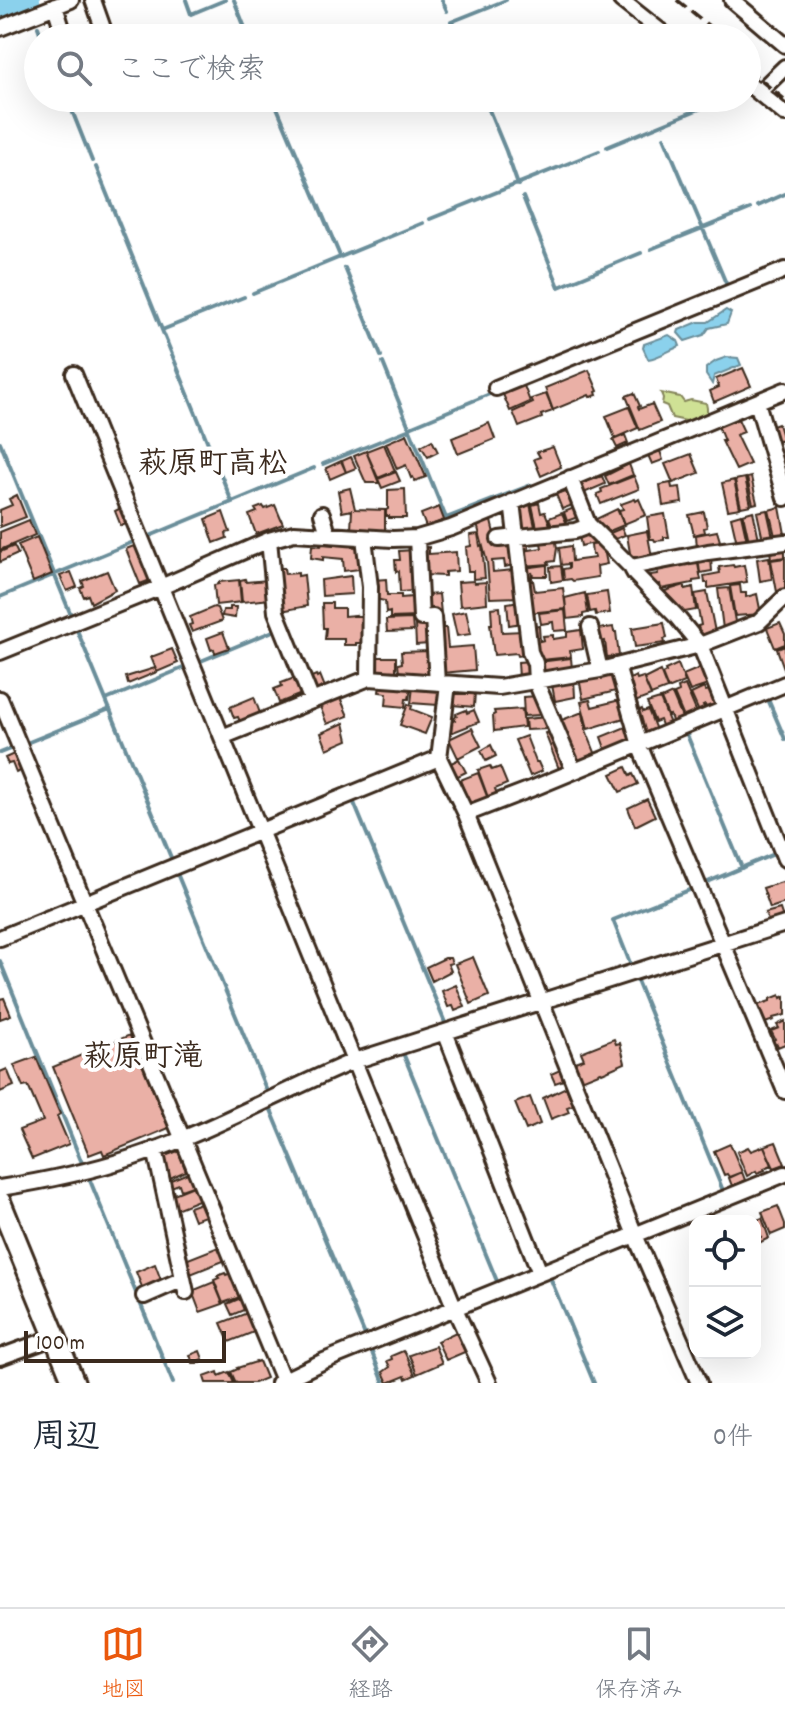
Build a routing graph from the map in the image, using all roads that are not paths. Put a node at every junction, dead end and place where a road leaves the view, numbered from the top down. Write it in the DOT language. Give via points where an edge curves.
graph roads {
  1 [pos="71,0"];
  2 [pos="93,0"];
  3 [pos="621,0"];
  4 [pos="732,0"];
  5 [pos="55,6"];
  6 [pos="61,24"];
  7 [pos="101,24"];
  8 [pos="651,24"];
  9 [pos="760,24"];
  10 [pos="761,25"];
  11 [pos="0,28"];
  12 [pos="785,45"];
  13 [pos="785,67"];
  14 [pos="761,83"];
  15 [pos="761,94"];
  16 [pos="785,114"];
  17 [pos="785,270"];
  18 [pos="74,374"];
  19 [pos="496,388"];
  20 [pos="785,390"];
  21 [pos="757,402"];
  22 [pos="570,478"];
  23 [pos="785,498"];
  24 [pos="512,502"];
  25 [pos="322,514"];
  26 [pos="588,524"];
  27 [pos="325,535"];
  28 [pos="517,537"];
  29 [pos="364,538"];
  30 [pos="417,538"];
  31 [pos="499,539"];
  32 [pos="269,540"];
  33 [pos="785,542"];
  34 [pos="631,567"];
  35 [pos="161,587"];
  36 [pos="783,601"];
  37 [pos="785,618"];
  38 [pos="590,627"];
  39 [pos="700,645"];
  40 [pos="0,652"];
  41 [pos="617,666"];
  42 [pos="600,670"];
  43 [pos="369,678"];
  44 [pos="536,682"];
  45 [pos="442,684"];
  46 [pos="785,684"];
  47 [pos="0,699"];
  48 [pos="312,701"];
  49 [pos="724,709"];
  50 [pos="222,737"];
  51 [pos="640,744"];
  52 [pos="439,758"];
  53 [pos="574,771"];
  54 [pos="466,814"];
  55 [pos="260,831"];
  56 [pos="785,859"];
  57 [pos="84,904"];
  58 [pos="785,924"];
  59 [pos="0,938"];
  60 [pos="723,944"];
  61 [pos="542,1001"];
  62 [pos="445,1032"];
  63 [pos="354,1061"];
  64 [pos="784,1084"];
  65 [pos="184,1138"];
  66 [pos="155,1149"];
  67 [pos="785,1174"];
  68 [pos="0,1188"];
  69 [pos="0,1202"];
  70 [pos="635,1235"];
  71 [pos="540,1273"];
  72 [pos="144,1296"];
  73 [pos="455,1309"];
  74 [pos="55,1337"];
  75 [pos="0,1357"];
  76 [pos="282,1382"];
  77 [pos="74,1383"];
  78 [pos="489,1383"];
  79 [pos="699,1383"];
  1 -- 5 [label="street"];
  2 -- 7 [label="street"];
  3 -- 8 [label="street"];
  4 -- 9 [label="street"];
  5 -- 6 [label="street"];
  5 -- 11 [label="street"];
  10 -- 12 [label="street"];
  13 -- 14 [label="street"];
  15 -- 16 [label="street"];
  17 -- 19 [label="street"];
  18 -- 35 [label="street"];
  20 -- 21 [label="street"];
  21 -- 22 [label="street"];
  21 -- 23 [label="street"];
  22 -- 24 [label="street"];
  22 -- 26 [label="street"];
  24 -- 28 [label="street"];
  24 -- 30 [label="street"];
  25 -- 27 [label="street"];
  26 -- 28 [label="street" via="575,531"];
  26 -- 34 [label="street"];
  27 -- 29 [label="street"];
  27 -- 32 [label="street" via="294,533"];
  28 -- 31 [label="street"];
  28 -- 44 [label="street"];
  29 -- 30 [label="street"];
  29 -- 43 [label="street" via="370,587"];
  30 -- 45 [label="street" via="421,618 433,617"];
  32 -- 35 [label="street"];
  32 -- 48 [label="street" via="276,612"];
  33 -- 34 [label="street"];
  34 -- 39 [label="street"];
  35 -- 40 [label="street"];
  35 -- 50 [label="street"];
  36 -- 37 [label="street"];
  36 -- 39 [label="street" via="759,622"];
  38 -- 42 [label="street"];
  39 -- 41 [label="street"];
  39 -- 49 [label="street"];
  41 -- 42 [label="street"];
  41 -- 51 [label="street"];
  42 -- 44 [label="street"];
  43 -- 45 [label="street"];
  43 -- 48 [label="street"];
  44 -- 45 [label="street" via="499,687"];
  44 -- 53 [label="street"];
  45 -- 52 [label="street"];
  46 -- 49 [label="street"];
  47 -- 57 [label="street"];
  48 -- 50 [label="street"];
  49 -- 51 [label="street"];
  49 -- 56 [label="street"];
  50 -- 55 [label="street"];
  51 -- 53 [label="street"];
  51 -- 60 [label="street"];
  52 -- 54 [label="street"];
  52 -- 55 [label="street"];
  53 -- 54 [label="street"];
  54 -- 61 [label="street"];
  55 -- 57 [label="street"];
  55 -- 63 [label="street"];
  57 -- 59 [label="street"];
  57 -- 65 [label="street"];
  58 -- 60 [label="street"];
  60 -- 61 [label="street"];
  60 -- 64 [label="street"];
  61 -- 62 [label="street"];
  61 -- 70 [label="street"];
  62 -- 63 [label="street"];
  62 -- 71 [label="street"];
  63 -- 65 [label="street"];
  63 -- 73 [label="street"];
  65 -- 66 [label="street"];
  65 -- 76 [label="street"];
  66 -- 68 [label="street"];
  66 -- 72 [label="street" via="185,1286"];
  67 -- 70 [label="street"];
  69 -- 74 [label="highway"];
  70 -- 71 [label="street"];
  70 -- 79 [label="street"];
  71 -- 73 [label="street"];
  73 -- 76 [label="street"];
  73 -- 78 [label="street"];
  74 -- 75 [label="street"];
  74 -- 77 [label="highway"];
}
